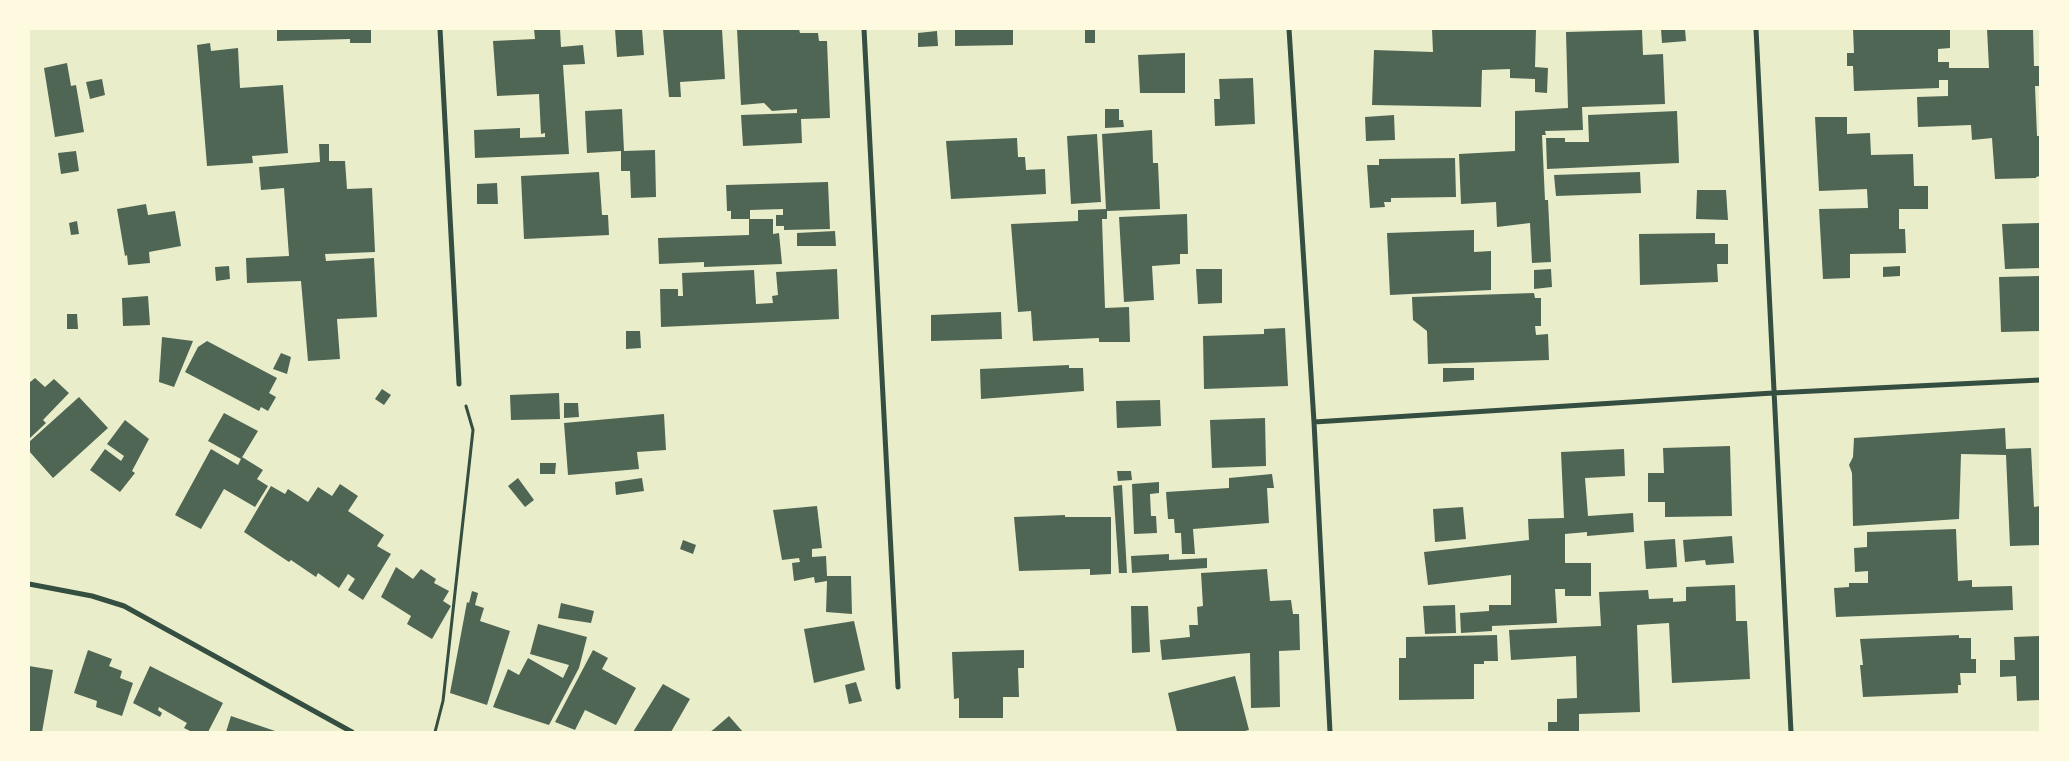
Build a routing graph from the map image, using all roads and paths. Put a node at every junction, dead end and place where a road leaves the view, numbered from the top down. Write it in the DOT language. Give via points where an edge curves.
graph roads {
  1 [pos="440,29"];
  2 [pos="864,29"];
  3 [pos="1289,29"];
  4 [pos="1756,29"];
  5 [pos="2040,380"];
  6 [pos="459,384"];
  7 [pos="1773,393"];
  8 [pos="1314,422"];
  9 [pos="473,430"];
  10 [pos="29,584"];
  11 [pos="898,687"];
  12 [pos="352,732"];
  13 [pos="435,732"];
  14 [pos="1330,732"];
  15 [pos="1791,732"];
  1 -- 6 [label="street"];
  2 -- 11 [label="street"];
  3 -- 8 [label="street"];
  4 -- 7 [label="street"];
  5 -- 7 [label="street"];
  7 -- 8 [label="street"];
  7 -- 15 [label="street"];
  8 -- 14 [label="street"];
  9 -- 13 [label="path" via="443,701"];
  10 -- 12 [label="street" via="92,596 124,606"];
}
